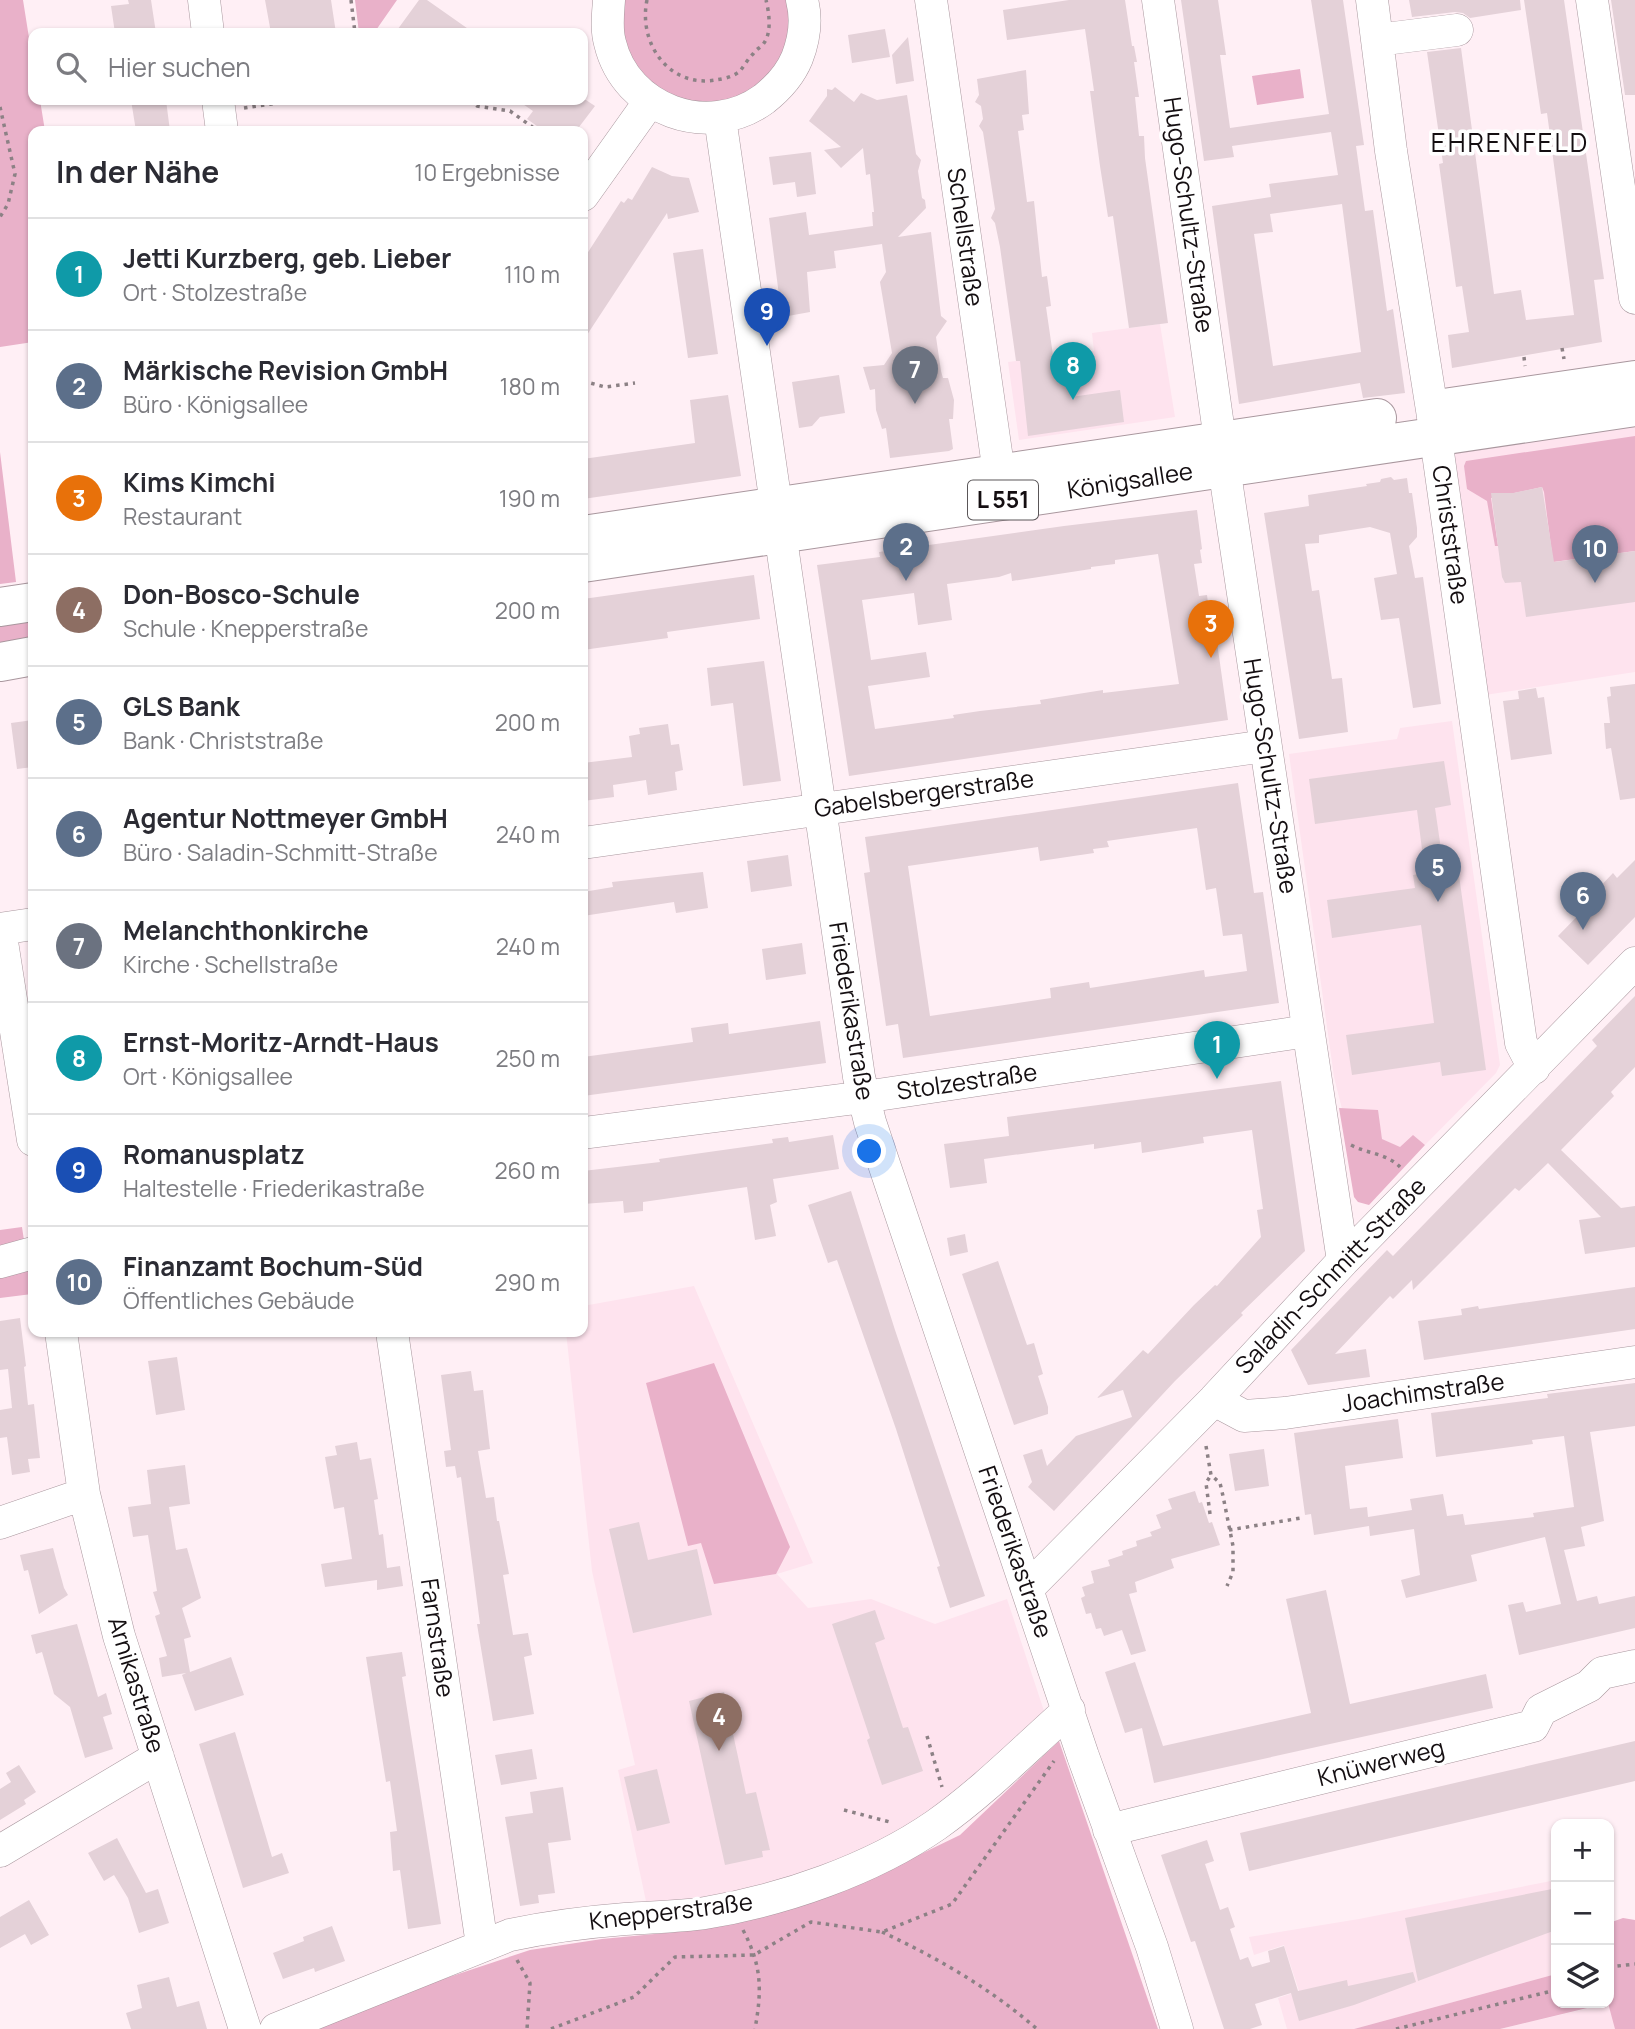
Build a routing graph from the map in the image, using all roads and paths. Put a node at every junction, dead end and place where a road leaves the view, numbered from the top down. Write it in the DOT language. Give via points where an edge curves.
graph roads {
  1 [pos="204,0"];
  2 [pos="351,0"];
  3 [pos="609,0"];
  4 [pos="647,0"];
  5 [pos="766,0"];
  6 [pos="931,0"];
  7 [pos="1158,0"];
  8 [pos="1372,0"];
  9 [pos="1592,0"];
  10 [pos="813,2"];
  11 [pos="207,28"];
  12 [pos="354,28"];
  13 [pos="1457,30"];
  14 [pos="1377,40"];
  15 [pos="650,101"];
  16 [pos="270,105"];
  17 [pos="476,105"];
  18 [pos="0,107"];
  19 [pos="220,114"];
  20 [pos="720,118"];
  21 [pos="531,126"];
  22 [pos="588,188"];
  23 [pos="0,217"];
  24 [pos="1635,298"];
  25 [pos="1562,348"];
  26 [pos="1524,357"];
  27 [pos="1564,359"];
  28 [pos="1525,366"];
  29 [pos="1635,380"];
  30 [pos="588,382"];
  31 [pos="635,383"];
  32 [pos="1635,407"];
  33 [pos="1434,423"];
  34 [pos="1222,453"];
  35 [pos="999,473"];
  36 [pos="779,520"];
  37 [pos="588,535"];
  38 [pos="588,562"];
  39 [pos="28,603"];
  40 [pos="0,607"];
  41 [pos="28,657"];
  42 [pos="0,662"];
  43 [pos="1265,746"];
  44 [pos="820,809"];
  45 [pos="588,842"];
  46 [pos="28,925"];
  47 [pos="0,929"];
  48 [pos="1635,963"];
  49 [pos="1308,1031"];
  50 [pos="1534,1068"];
  51 [pos="12,1086"];
  52 [pos="864,1097"];
  53 [pos="28,1127"];
  54 [pos="588,1132"];
  55 [pos="1325,1144"];
  56 [pos="1420,1185"];
  57 [pos="28,1254"];
  58 [pos="1343,1261"];
  59 [pos="0,1262"];
  60 [pos="62,1337"];
  61 [pos="393,1337"];
  62 [pos="1635,1362"];
  63 [pos="1207,1406"];
  64 [pos="1212,1475"];
  65 [pos="84,1494"];
  66 [pos="1210,1514"];
  67 [pos="1301,1518"];
  68 [pos="0,1523"];
  69 [pos="1229,1530"];
  70 [pos="1227,1586"];
  71 [pos="1027,1589"];
  72 [pos="1635,1666"];
  73 [pos="1069,1710"];
  74 [pos="927,1736"];
  75 [pos="158,1758"];
  76 [pos="1054,1761"];
  77 [pos="844,1810"];
  78 [pos="954,1810"];
  79 [pos="1109,1830"];
  80 [pos="926,1831"];
  81 [pos="0,1851"];
  82 [pos="882,1932"];
  83 [pos="496,1940"];
  84 [pos="752,1947"];
  85 [pos="754,1955"];
  86 [pos="1635,1964"];
  87 [pos="1614,1966"];
  88 [pos="1551,1991"];
  89 [pos="245,2029"];
  90 [pos="276,2029"];
  91 [pos="527,2029"];
  92 [pos="551,2029"];
  93 [pos="755,2029"];
  94 [pos="1037,2029"];
  95 [pos="1177,2029"];
  96 [pos="1396,2029"];
  1 -- 11 [label="street"];
  2 -- 12 [label="path"];
  3 -- 15 [label="street" via="607,27 615,60 627,80"];
  4 -- 5 [label="path" via="644,22 657,56 677,74 699,81 738,72 764,44"];
  6 -- 35 [label="street, Schellstraße"];
  7 -- 34 [label="street, Hugo-Schultz-Straße"];
  8 -- 14 [label="street, Christstraße"];
  9 -- 24 [label="street"];
  10 -- 20 [label="street" via="795,63 785,80 754,106"];
  13 -- 14 [label="street"];
  14 -- 33 [label="street, Christstraße"];
  15 -- 20 [label="street" via="680,116"];
  15 -- 22 [label="street"];
  16 -- 19 [label="path"];
  17 -- 21 [label="path" via="510,111"];
  18 -- 23 [label="path" via="15,174"];
  20 -- 36 [label="street, Friederikastraße"];
  25 -- 27 [label="path"];
  26 -- 28 [label="path"];
  29 -- 33 [label="main road, Königsallee / L 551"];
  30 -- 31 [label="path" via="605,387"];
  32 -- 33 [label="main road, Königsallee / L 551"];
  33 -- 34 [label="main road, Königsallee / L 551"];
  33 -- 50 [label="street, Christstraße" via="1521,1043"];
  34 -- 35 [label="main road, Königsallee / L 551"];
  34 -- 36 [label="main road, Königsallee / L 551"];
  34 -- 43 [label="street, Hugo-Schultz-Straße"];
  35 -- 36 [label="main road, Königsallee / L 551"];
  36 -- 37 [label="main road, Königsallee / L 551"];
  36 -- 38 [label="main road, Königsallee / L 551"];
  36 -- 44 [label="street, Friederikastraße"];
  39 -- 40 [label="main road"];
  41 -- 42 [label="main road"];
  43 -- 44 [label="street, Gabelsbergerstraße"];
  43 -- 49 [label="street, Hugo-Schultz-Straße"];
  44 -- 45 [label="street, Gabelsbergerstraße"];
  44 -- 52 [label="street, Friederikastraße"];
  46 -- 47 [label="street"];
  47 -- 51 [label="street"];
  48 -- 50 [label="street, Saladin-Schmitt-Straße"];
  49 -- 52 [label="street, Stolzestraße"];
  49 -- 55 [label="street, Hugo-Schultz-Straße"];
  50 -- 56 [label="street, Saladin-Schmitt-Straße"];
  51 -- 53 [label="street"];
  52 -- 54 [label="street, Stolzestraße"];
  52 -- 71 [label="street, Friederikastraße"];
  55 -- 56 [label="path" via="1343,1142 1387,1156"];
  55 -- 58 [label="street, Hugo-Schultz-Straße"];
  56 -- 58 [label="street, Saladin-Schmitt-Straße"];
  57 -- 59 [label="street"];
  58 -- 63 [label="street, Saladin-Schmitt-Straße"];
  60 -- 65 [label="street, Arnikastraße"];
  61 -- 83 [label="street, Farnstraße"];
  62 -- 63 [label="street, Joachimstraße" via="1285,1413 1244,1416"];
  63 -- 64 [label="path"];
  63 -- 71 [label="street, Saladin-Schmitt-Straße"];
  64 -- 66 [label="path" via="1206,1483"];
  64 -- 69 [label="path" via="1220,1483"];
  65 -- 68 [label="street"];
  65 -- 75 [label="street, Arnikastraße" via="119,1636"];
  67 -- 69 [label="path"];
  69 -- 70 [label="path" via="1235,1559"];
  71 -- 73 [label="street, Friederikastraße"];
  72 -- 79 [label="street, Knüwerweg" via="1602,1674 1589,1686 1541,1710 1532,1726"];
  73 -- 78 [label="street, Knepperstraße"];
  73 -- 79 [label="street, Friederikastraße"];
  74 -- 78 [label="path" via="937,1775"];
  75 -- 81 [label="street"];
  75 -- 89 [label="street, Arnikastraße"];
  76 -- 82 [label="path" via="951,1904"];
  77 -- 80 [label="path"];
  78 -- 80 [label="street, Knepperstraße"];
  79 -- 95 [label="street, Friederikastraße"];
  80 -- 83 [label="street, Knepperstraße" via="873,1860 780,1898 702,1913 547,1927"];
  82 -- 85 [label="path" via="811,1922"];
  82 -- 94 [label="path" via="1005,2001"];
  83 -- 90 [label="street, Knepperstraße"];
  83 -- 91 [label="path" via="530,1983"];
  84 -- 85 [label="path"];
  85 -- 92 [label="path" via="675,1957 634,1997"];
  85 -- 93 [label="path" via="760,1977"];
  86 -- 87 [label="path"];
  88 -- 96 [label="path"];
}
